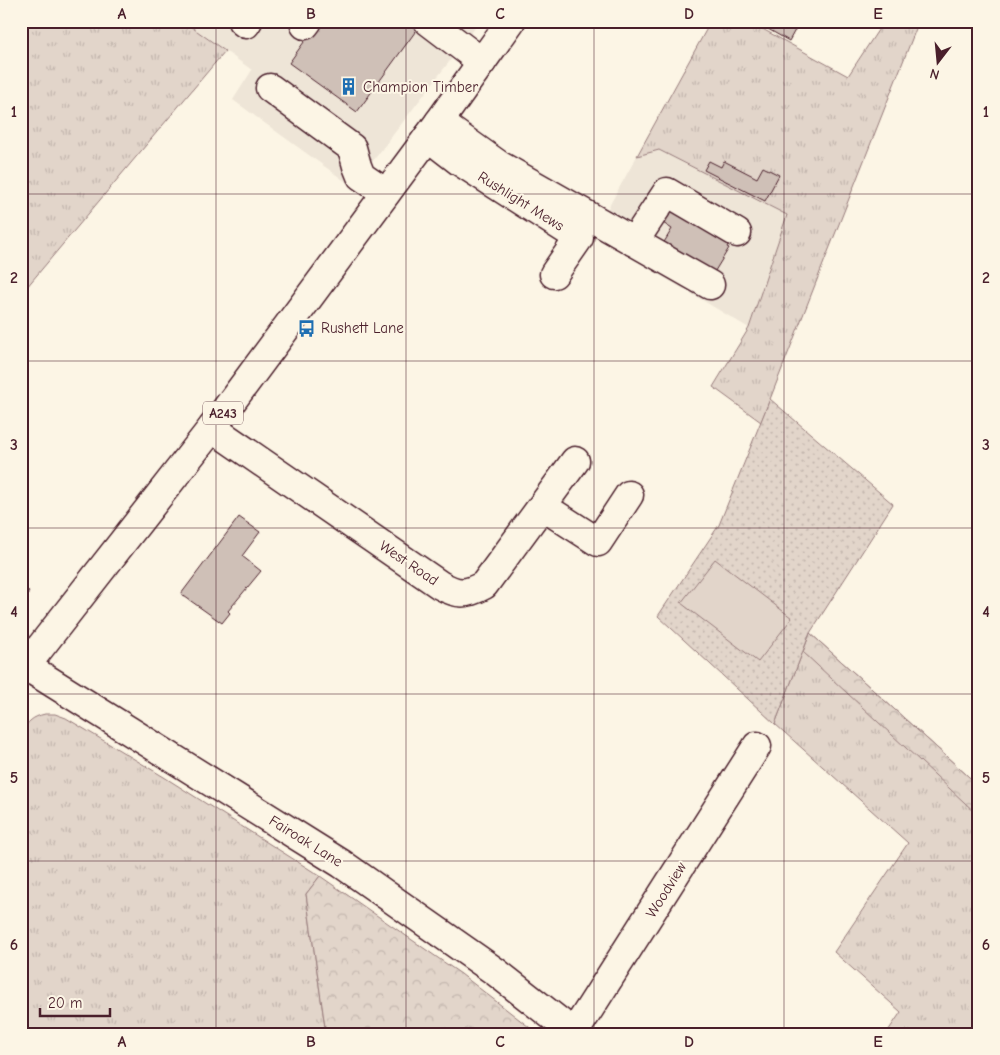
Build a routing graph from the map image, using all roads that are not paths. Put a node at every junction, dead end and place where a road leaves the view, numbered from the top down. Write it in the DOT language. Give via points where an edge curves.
graph roads {
  1 [pos="242,21"];
  2 [pos="248,21"];
  3 [pos="428,21"];
  4 [pos="512,21"];
  5 [pos="482,62"];
  6 [pos="270,88"];
  7 [pos="434,130"];
  8 [pos="386,193"];
  9 [pos="737,233"];
  10 [pos="634,242"];
  11 [pos="554,274"];
  12 [pos="710,285"];
  13 [pos="212,428"];
  14 [pos="575,461"];
  15 [pos="629,495"];
  16 [pos="542,506"];
  17 [pos="23,667"];
  18 [pos="757,746"];
  19 [pos="575,1034"];
  1 -- 2 [label="main road" via="246,24"];
  3 -- 5 [label="main road"];
  4 -- 5 [label="main road, A243"];
  5 -- 7 [label="main road, A243"];
  6 -- 8 [label="main road" via="352,148 361,176"];
  7 -- 8 [label="main road, A243"];
  7 -- 10 [label="main road"];
  7 -- 11 [label="main road, Rushlight Mews" via="458,161 579,238"];
  8 -- 13 [label="main road, A243"];
  9 -- 10 [label="main road" via="667,192"];
  10 -- 12 [label="main road"];
  13 -- 16 [label="main road, West Road" via="450,590 472,591 484,585"];
  13 -- 17 [label="main road, A243"];
  14 -- 16 [label="main road, West Road"];
  15 -- 16 [label="main road" via="598,542"];
  17 -- 19 [label="main road, Fairoak Lane" via="342,864 496,972"];
  18 -- 19 [label="main road, Woodview"];
}
